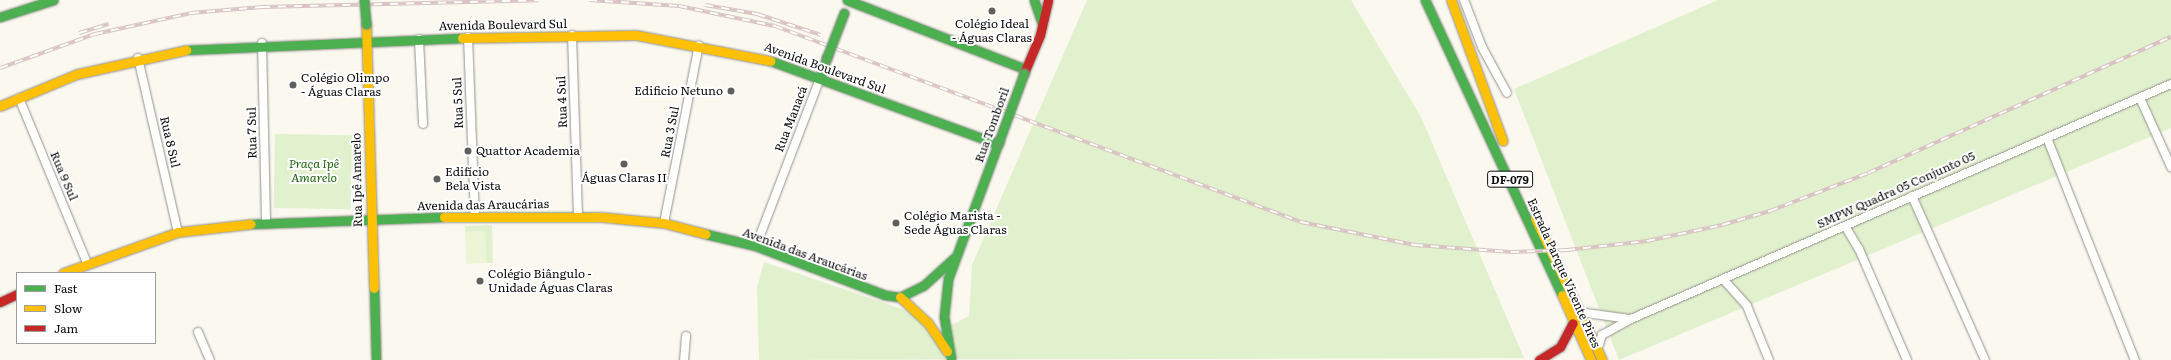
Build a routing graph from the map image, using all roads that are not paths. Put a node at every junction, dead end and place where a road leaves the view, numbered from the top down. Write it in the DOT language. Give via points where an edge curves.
graph roads {
  1 [pos="53,0"];
  2 [pos="364,0"];
  3 [pos="848,0"];
  4 [pos="1034,0"];
  5 [pos="1048,0"];
  6 [pos="1425,0"];
  7 [pos="1451,0"];
  8 [pos="1464,0"];
  9 [pos="0,17"];
  10 [pos="1042,26"];
  11 [pos="572,35"];
  12 [pos="468,38"];
  13 [pos="419,39"];
  14 [pos="366,40"];
  15 [pos="262,43"];
  16 [pos="699,45"];
  17 [pos="138,58"];
  18 [pos="1025,71"];
  19 [pos="820,78"];
  20 [pos="2171,84"];
  21 [pos="1507,93"];
  22 [pos="19,98"];
  23 [pos="2140,98"];
  24 [pos="0,106"];
  25 [pos="423,124"];
  26 [pos="2047,138"];
  27 [pos="998,142"];
  28 [pos="2171,167"];
  29 [pos="1912,196"];
  30 [pos="474,216"];
  31 [pos="578,216"];
  32 [pos="370,219"];
  33 [pos="266,223"];
  34 [pos="664,223"];
  35 [pos="1845,226"];
  36 [pos="178,232"];
  37 [pos="756,246"];
  38 [pos="954,258"];
  39 [pos="87,263"];
  40 [pos="65,272"];
  41 [pos="1723,280"];
  42 [pos="16,294"];
  43 [pos="900,297"];
  44 [pos="0,302"];
  45 [pos="1579,312"];
  46 [pos="1631,319"];
  47 [pos="1573,323"];
  48 [pos="198,332"];
  49 [pos="686,336"];
  50 [pos="1600,357"];
  51 [pos="951,359"];
  52 [pos="210,360"];
  53 [pos="376,360"];
  54 [pos="684,360"];
  55 [pos="1539,360"];
  56 [pos="1591,360"];
  57 [pos="1770,360"];
  58 [pos="1907,360"];
  59 [pos="1985,360"];
  60 [pos="2134,360"];
  1 -- 9 [label="main road"];
  2 -- 14 [label="main road, Rua Ipê Amarelo, bridge"];
  3 -- 18 [label="main road"];
  3 -- 19 [label="main road, Rua Manacá, bridge"];
  4 -- 10 [label="main road"];
  5 -- 10 [label="main road, Rua Tomboril"];
  6 -- 47 [label="main road, Estrada Parque Vicente Pires / DF-079" via="1492,138"];
  7 -- 45 [label="main road, Estrada Parque Vicente Pires / DF-079" via="1499,132"];
  8 -- 21 [label="street" via="1482,47"];
  10 -- 18 [label="main road, Rua Tomboril"];
  11 -- 12 [label="main road, Avenida Boulevard Sul"];
  11 -- 16 [label="main road, Avenida Boulevard Sul" via="636,35"];
  11 -- 31 [label="street, Rua 4 Sul"];
  12 -- 13 [label="main road, Avenida Boulevard Sul"];
  12 -- 30 [label="street, Rua 5 Sul"];
  13 -- 14 [label="main road, Avenida Boulevard Sul"];
  13 -- 25 [label="street"];
  14 -- 15 [label="main road, Avenida Boulevard Sul"];
  14 -- 32 [label="main road, Rua Ipê Amarelo"];
  15 -- 17 [label="main road, Avenida Boulevard Sul"];
  15 -- 33 [label="street, Rua 7 Sul"];
  16 -- 19 [label="main road, Avenida Boulevard Sul" via="760,57"];
  16 -- 34 [label="street, Rua 3 Sul"];
  17 -- 22 [label="main road, Avenida Boulevard Sul" via="77,74"];
  17 -- 36 [label="street, Rua 8 Sul"];
  18 -- 27 [label="main road, Rua Tomboril, bridge"];
  19 -- 27 [label="main road, Avenida Boulevard Sul"];
  19 -- 37 [label="street, Rua Manacá"];
  20 -- 23 [label="street, SMPW Quadra 05 Conjunto 05"];
  22 -- 24 [label="main road, Avenida Boulevard Sul"];
  22 -- 39 [label="street, Rua 9 Sul"];
  23 -- 26 [label="street, SMPW Quadra 05 Conjunto 05"];
  23 -- 28 [label="street"];
  26 -- 29 [label="street, SMPW Quadra 05 Conjunto 05"];
  26 -- 60 [label="street"];
  27 -- 38 [label="main road, Rua Tomboril"];
  29 -- 35 [label="street, SMPW Quadra 05 Conjunto 05"];
  29 -- 59 [label="street"];
  30 -- 31 [label="main road, Avenida das Araucárias"];
  30 -- 32 [label="main road, Avenida das Araucárias"];
  31 -- 34 [label="main road, Avenida das Araucárias"];
  32 -- 33 [label="main road, Avenida das Araucárias"];
  32 -- 53 [label="main road, Rua Ipê Amarelo"];
  33 -- 36 [label="main road, Avenida das Araucárias"];
  34 -- 37 [label="main road, Avenida das Araucárias"];
  35 -- 41 [label="street, SMPW Quadra 05 Conjunto 05"];
  35 -- 58 [label="street" via="1859,249"];
  36 -- 39 [label="main road, Avenida das Araucárias"];
  37 -- 43 [label="main road, Avenida das Araucárias" via="885,295"];
  38 -- 43 [label="main road, Rua Tomboril" via="923,286"];
  38 -- 51 [label="main road, Rua Tomboril" via="944,303"];
  39 -- 40 [label="main road, Avenida das Araucárias"];
  41 -- 46 [label="street, SMPW Quadra 05 Conjunto 05"];
  41 -- 57 [label="street" via="1747,306"];
  42 -- 44 [label="main road"];
  43 -- 51 [label="main road, Rua Tomboril" via="928,323"];
  45 -- 46 [label="street, SMPW Quadra 05 Conjunto 05" via="1605,318"];
  45 -- 50 [label="main road, Estrada Parque Vicente Pires / DF-079"];
  46 -- 50 [label="street, SMPW Quadra 05 Conjunto 05" via="1602,335"];
  47 -- 55 [label="main road" via="1560,347"];
  47 -- 56 [label="main road, Estrada Parque Vicente Pires / DF-079"];
  48 -- 52 [label="street"];
  49 -- 54 [label="street"];
}
